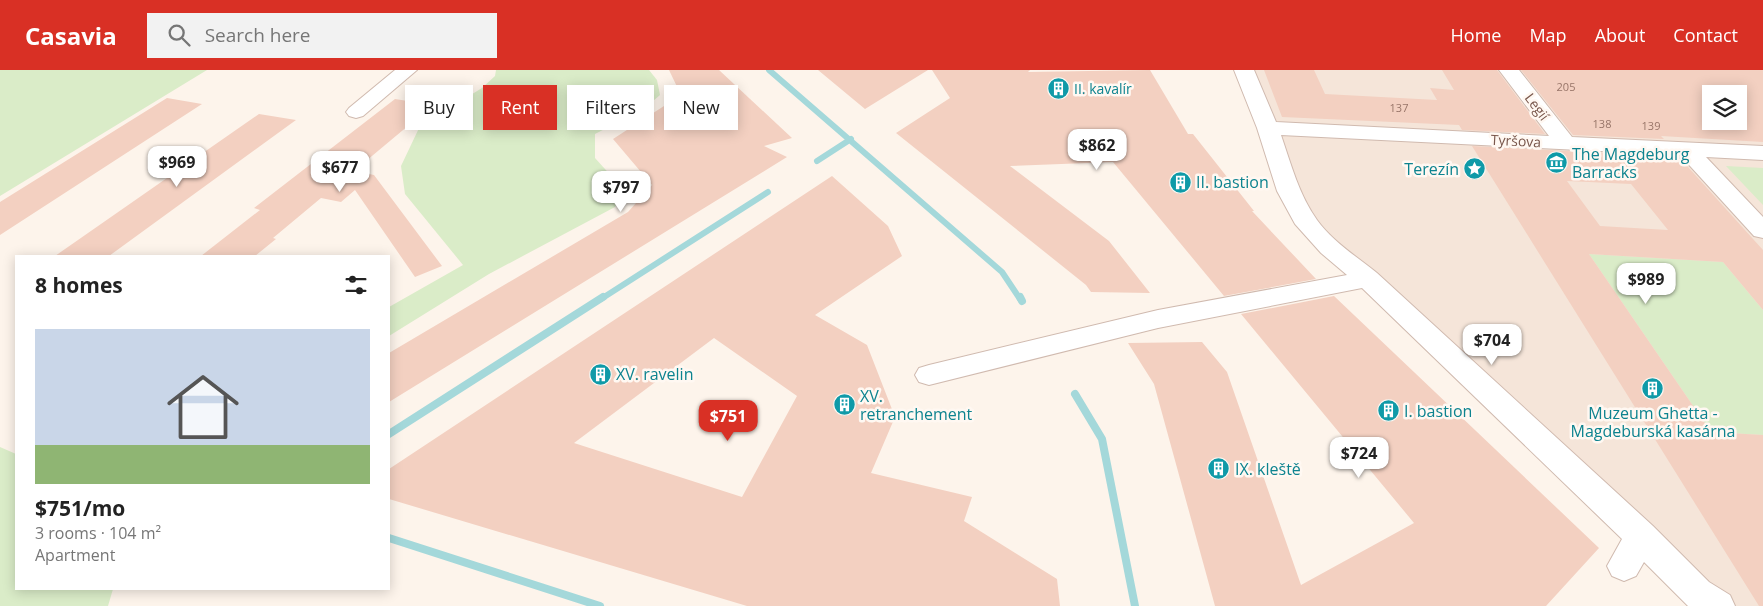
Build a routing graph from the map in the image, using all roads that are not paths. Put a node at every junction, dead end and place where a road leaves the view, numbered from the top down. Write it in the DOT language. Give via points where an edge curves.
graph roads {
  1 [pos="406,70"];
  2 [pos="1244,70"];
  3 [pos="1509,70"];
  4 [pos="356,112"];
  5 [pos="1268,128"];
  6 [pos="1566,144"];
  7 [pos="1687,150"];
  8 [pos="1763,153"];
  9 [pos="1763,231"];
  10 [pos="1368,279"];
  11 [pos="929,375"];
  12 [pos="1641,536"];
  13 [pos="1624,566"];
  14 [pos="1717,606"];
  1 -- 4 [label="street"];
  2 -- 5 [label="street"];
  3 -- 6 [label="street, Legií"];
  5 -- 6 [label="street, Tyršova"];
  5 -- 10 [label="street" via="1288,191 1306,224"];
  6 -- 7 [label="street, Tyršova"];
  7 -- 8 [label="street, Tyršova"];
  7 -- 9 [label="street"];
  10 -- 11 [label="street" via="1158,319"];
  10 -- 12 [label="street"];
  12 -- 13 [label="street"];
  12 -- 14 [label="street" via="1697,593"];
}
